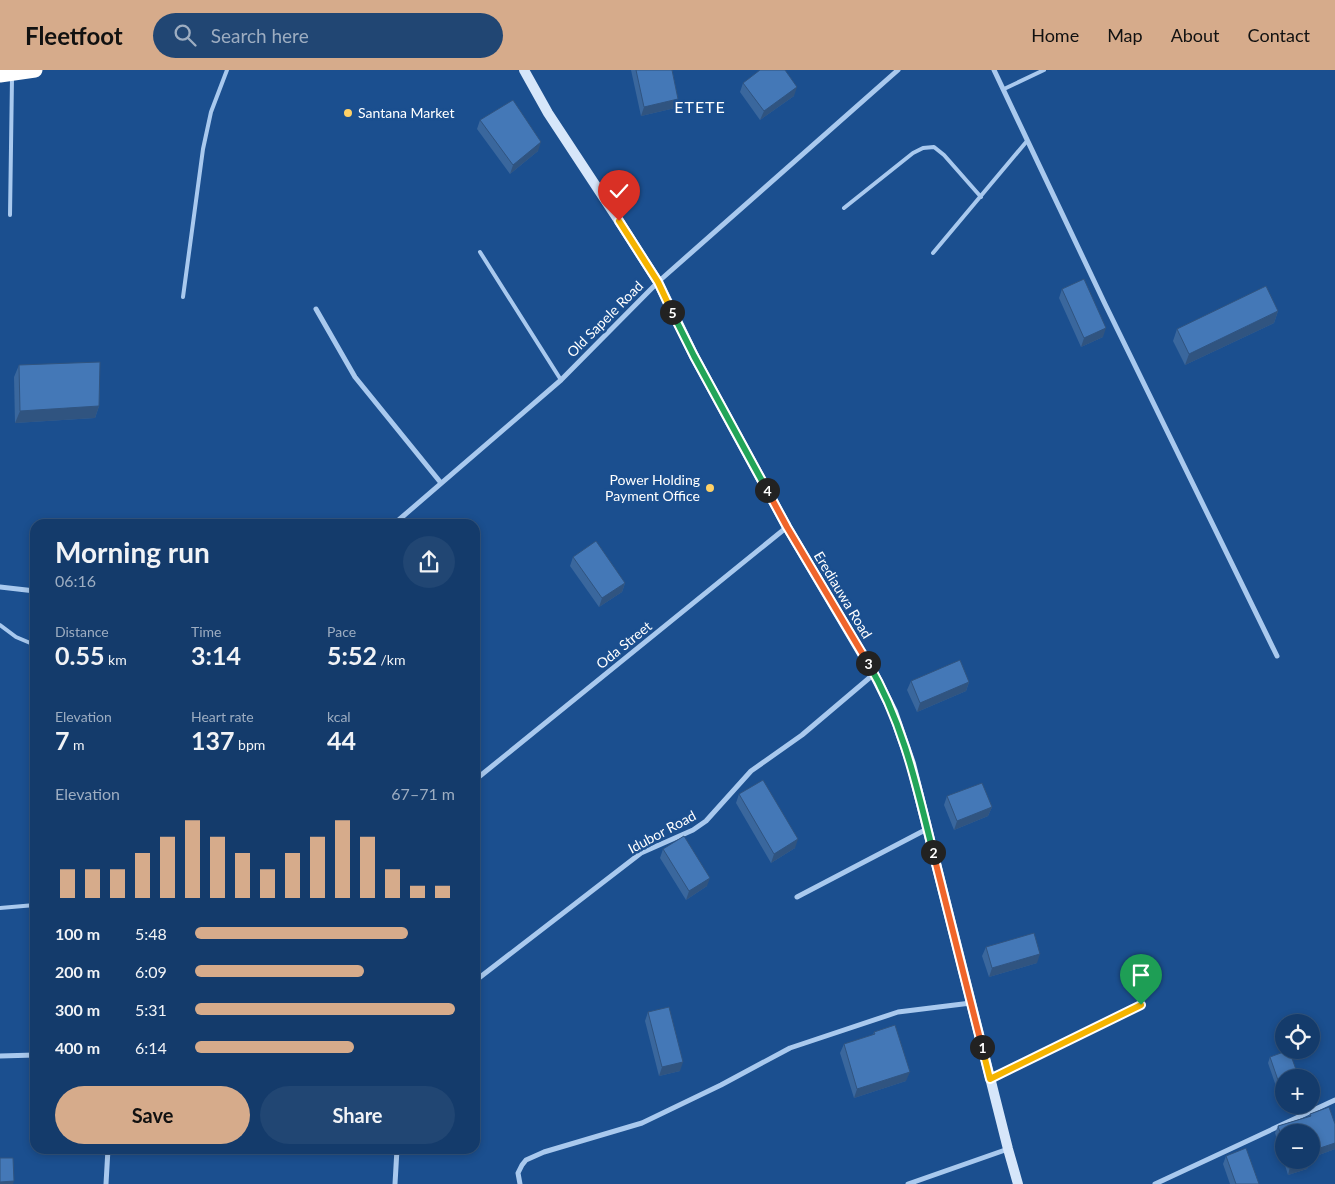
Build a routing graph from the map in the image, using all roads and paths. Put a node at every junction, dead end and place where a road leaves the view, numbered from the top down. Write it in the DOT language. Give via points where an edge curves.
graph roads {
  1 [pos="35,70"];
  2 [pos="227,70"];
  3 [pos="524,70"];
  4 [pos="898,70"];
  5 [pos="994,70"];
  6 [pos="1044,70"];
  7 [pos="6,74"];
  8 [pos="1004,89"];
  9 [pos="1027,141"];
  10 [pos="981,196"];
  11 [pos="844,208"];
  12 [pos="10,215"];
  13 [pos="480,252"];
  14 [pos="933,253"];
  15 [pos="658,282"];
  16 [pos="183,297"];
  17 [pos="316,309"];
  18 [pos="561,380"];
  19 [pos="441,483"];
  20 [pos="400,519"];
  21 [pos="787,527"];
  22 [pos="0,587"];
  23 [pos="30,590"];
  24 [pos="0,625"];
  25 [pos="30,643"];
  26 [pos="1277,656"];
  27 [pos="874,674"];
  28 [pos="480,776"];
  29 [pos="927,829"];
  30 [pos="797,897"];
  31 [pos="30,905"];
  32 [pos="0,908"];
  33 [pos="480,977"];
  34 [pos="971,1004"];
  35 [pos="1141,1005"];
  36 [pos="30,1055"];
  37 [pos="0,1056"];
  38 [pos="990,1079"];
  39 [pos="1335,1100"];
  40 [pos="1008,1150"];
  41 [pos="108,1154"];
  42 [pos="397,1154"];
  43 [pos="106,1184"];
  44 [pos="395,1184"];
  45 [pos="520,1184"];
  46 [pos="908,1184"];
  47 [pos="1018,1184"];
  48 [pos="1155,1184"];
  1 -- 7 [label="highway"];
  2 -- 16 [label="lane" via="203,148"];
  3 -- 15 [label="street, Erediauwa Road" via="548,113"];
  4 -- 15 [label="street, Old Sapele Road"];
  5 -- 8 [label="street"];
  6 -- 8 [label="lane"];
  7 -- 12 [label="lane"];
  8 -- 9 [label="street"];
  9 -- 10 [label="lane"];
  9 -- 26 [label="street"];
  10 -- 11 [label="lane" via="934,147 913,153"];
  10 -- 14 [label="lane"];
  13 -- 18 [label="lane"];
  15 -- 18 [label="street, Old Sapele Road"];
  15 -- 21 [label="street, Erediauwa Road" via="694,356"];
  17 -- 19 [label="street" via="355,377"];
  18 -- 19 [label="street, Old Sapele Road"];
  19 -- 20 [label="street, Old Sapele Road"];
  21 -- 27 [label="street, Erediauwa Road"];
  21 -- 28 [label="street, Oda Street"];
  22 -- 23 [label="street"];
  24 -- 25 [label="lane"];
  27 -- 29 [label="street, Erediauwa Road" via="893,712 911,764"];
  27 -- 33 [label="street, Idubor Road" via="802,735 751,771 706,821 641,853"];
  29 -- 30 [label="street"];
  29 -- 34 [label="street, Erediauwa Road"];
  31 -- 32 [label="lane"];
  34 -- 38 [label="street, Erediauwa Road"];
  34 -- 45 [label="street" via="898,1012 790,1048 642,1123 526,1160 518,1173"];
  35 -- 38 [label="street"];
  36 -- 37 [label="street"];
  38 -- 40 [label="street, Erediauwa Road"];
  39 -- 48 [label="street"];
  40 -- 46 [label="street"];
  40 -- 47 [label="street, Erediauwa Road"];
  41 -- 43 [label="street"];
  42 -- 44 [label="street"];
}
